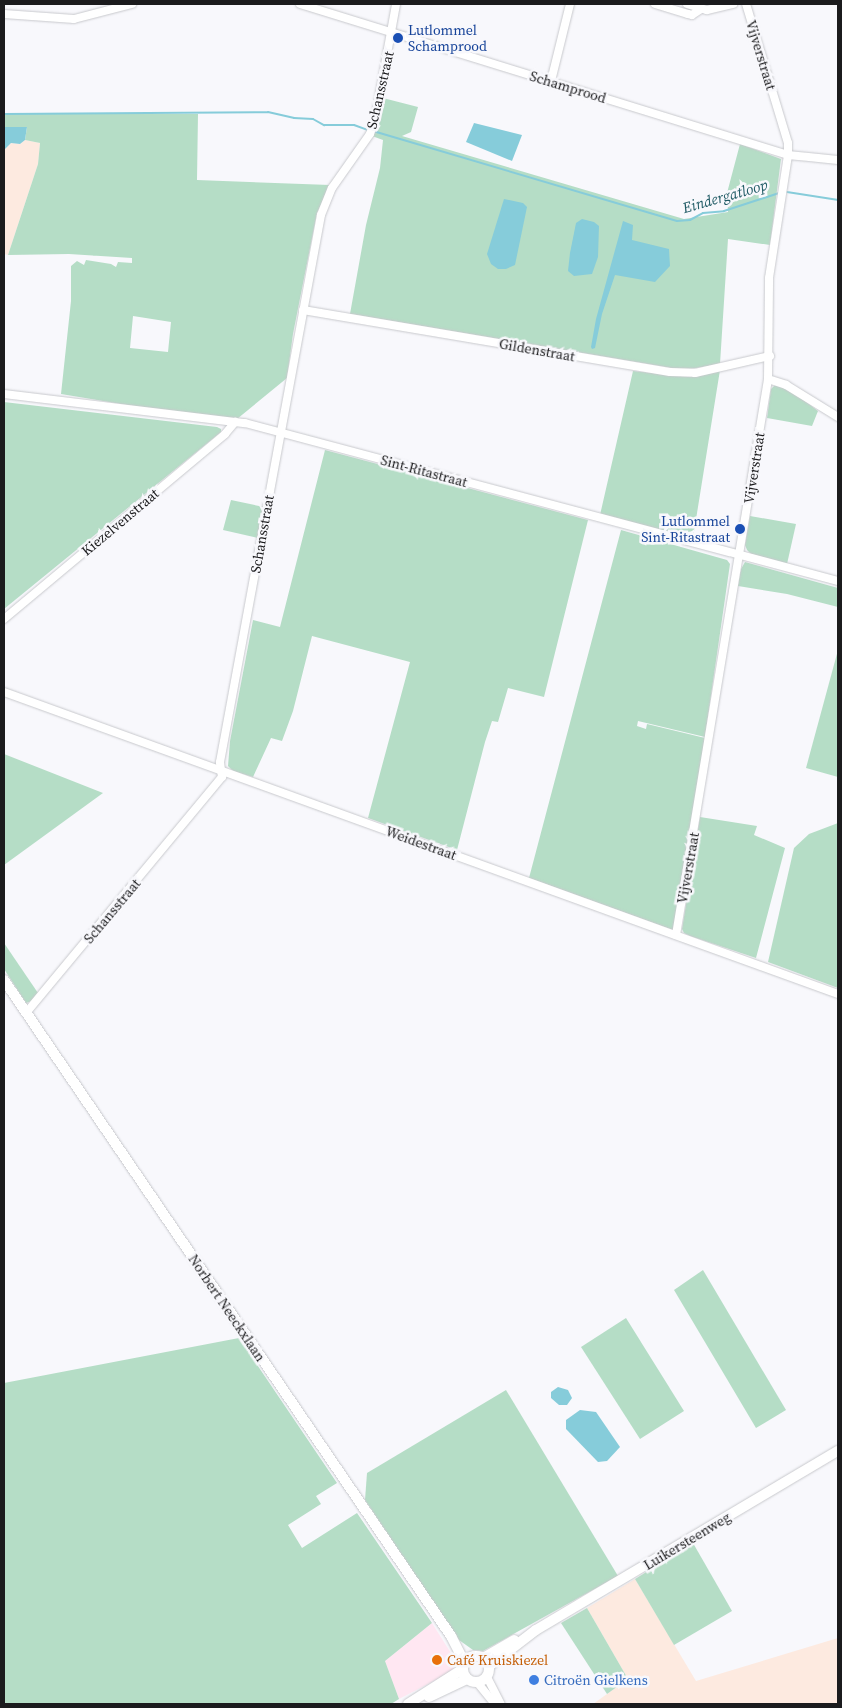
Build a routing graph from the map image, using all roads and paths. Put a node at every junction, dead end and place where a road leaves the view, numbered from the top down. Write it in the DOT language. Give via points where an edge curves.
graph roads {
  1 [pos="132,4"];
  2 [pos="300,4"];
  3 [pos="396,4"];
  4 [pos="570,4"];
  5 [pos="655,4"];
  6 [pos="686,4"];
  7 [pos="733,4"];
  8 [pos="746,4"];
  9 [pos="701,10"];
  10 [pos="4,14"];
  11 [pos="392,32"];
  12 [pos="550,81"];
  13 [pos="788,156"];
  14 [pos="838,160"];
  15 [pos="303,310"];
  16 [pos="770,356"];
  17 [pos="768,379"];
  18 [pos="4,394"];
  19 [pos="838,418"];
  20 [pos="235,422"];
  21 [pos="281,433"];
  22 [pos="740,555"];
  23 [pos="838,581"];
  24 [pos="4,619"];
  25 [pos="4,692"];
  26 [pos="221,770"];
  27 [pos="676,935"];
  28 [pos="4,980"];
  29 [pos="838,994"];
  30 [pos="26,1013"];
  31 [pos="838,1451"];
  32 [pos="475,1667"];
  33 [pos="477,1682"];
  34 [pos="408,1704"];
  35 [pos="415,1704"];
  36 [pos="495,1704"];
  37 [pos="501,1704"];
  1 -- 10 [label="street" via="74,19"];
  2 -- 11 [label="street, Schamprood"];
  3 -- 11 [label="street, Schansstraat"];
  4 -- 12 [label="street"];
  5 -- 9 [label="street" via="692,15"];
  6 -- 9 [label="street"];
  7 -- 9 [label="street"];
  8 -- 13 [label="street, Vijverstraat" via="788,143"];
  11 -- 12 [label="street, Schamprood"];
  11 -- 15 [label="street, Schansstraat" via="371,132 324,204"];
  12 -- 13 [label="street, Schamprood"];
  13 -- 14 [label="street, Schamprood"];
  13 -- 16 [label="street, Vijverstraat" via="769,278"];
  15 -- 16 [label="street, Gildenstraat" via="670,372 695,372"];
  15 -- 21 [label="street, Schansstraat"];
  16 -- 17 [label="street, Vijverstraat"];
  17 -- 19 [label="street" via="786,385"];
  17 -- 22 [label="street, Vijverstraat"];
  18 -- 20 [label="street, Sint-Ritastraat"];
  20 -- 21 [label="street, Sint-Ritastraat"];
  20 -- 24 [label="street, Kiezelvenstraat" via="225,434"];
  21 -- 22 [label="street, Sint-Ritastraat"];
  21 -- 26 [label="street, Schansstraat"];
  22 -- 23 [label="street, Sint-Ritastraat"];
  22 -- 27 [label="street, Vijverstraat"];
  25 -- 26 [label="street, Weidestraat"];
  26 -- 27 [label="street, Weidestraat"];
  26 -- 30 [label="street, Schansstraat" via="222,777 218,782"];
  27 -- 29 [label="street, Weidestraat"];
  28 -- 30 [label="main road, Norbert Neeckxlaan"];
  30 -- 32 [label="main road, Norbert Neeckxlaan" via="450,1636"];
  31 -- 32 [label="main road, Luikersteenweg"];
  32 -- 33 [label="main road"];
  32 -- 34 [label="main road, Luikersteenweg"];
  32 -- 35 [label="main road, Luikersteenweg"];
  32 -- 37 [label="street, Norbert Neeckxlaan"];
  33 -- 36 [label="street"];
}
